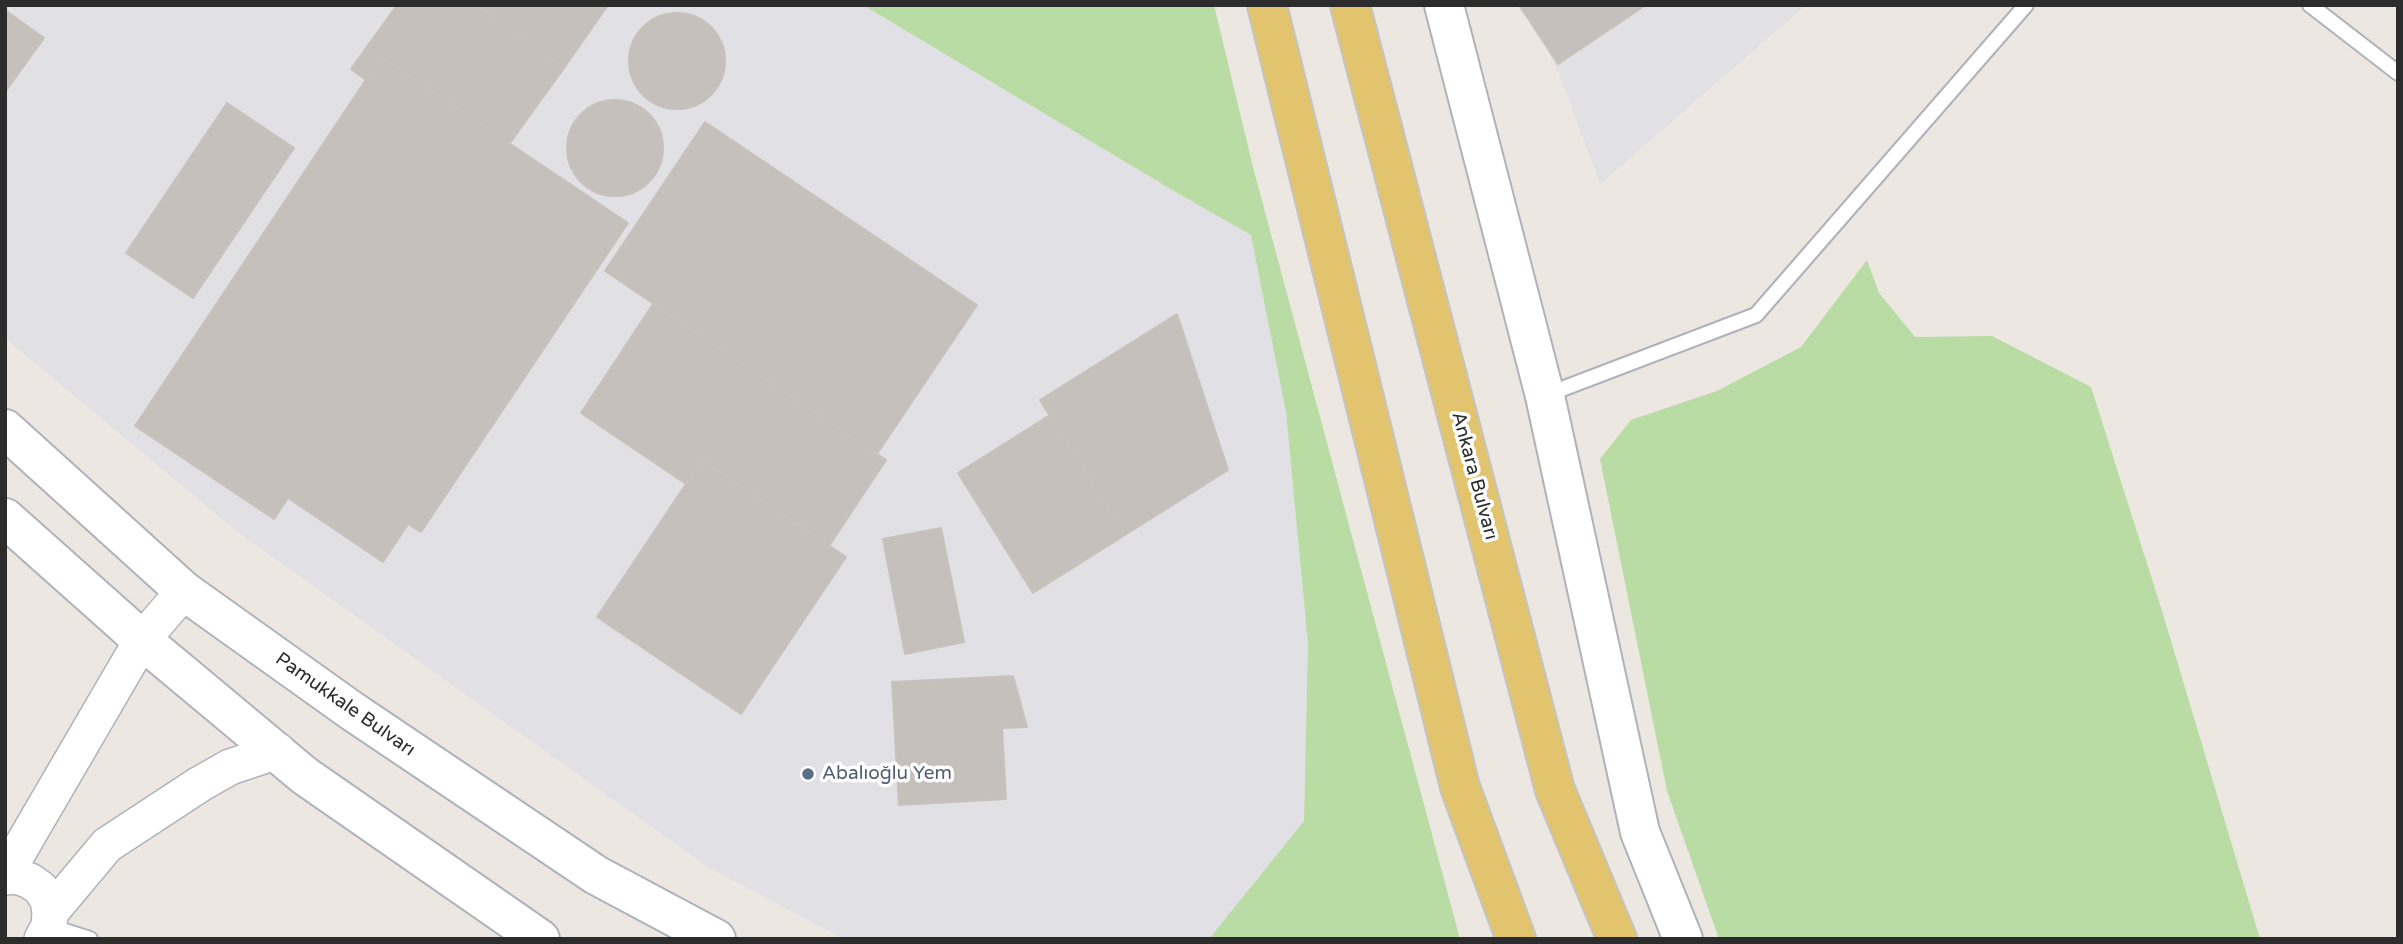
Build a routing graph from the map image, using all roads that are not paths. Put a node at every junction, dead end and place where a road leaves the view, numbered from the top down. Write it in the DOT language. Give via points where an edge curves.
graph roads {
  1 [pos="1267,5"];
  2 [pos="1350,5"];
  3 [pos="1444,5"];
  4 [pos="2026,5"];
  5 [pos="2310,5"];
  6 [pos="2398,73"];
  7 [pos="1545,396"];
  8 [pos="5,429"];
  9 [pos="5,518"];
  10 [pos="184,591"];
  11 [pos="142,640"];
  12 [pos="278,751"];
  13 [pos="5,876"];
  14 [pos="47,926"];
  15 [pos="90,939"];
  16 [pos="540,939"];
  17 [pos="716,939"];
  18 [pos="1516,939"];
  19 [pos="1617,939"];
  20 [pos="1683,939"];
  1 -- 18 [label="main road" via="1460,787"];
  2 -- 19 [label="main road, Ankara Bulvarı" via="1555,790"];
  3 -- 7 [label="main road"];
  4 -- 7 [label="lane" via="1756,315"];
  5 -- 6 [label="lane"];
  7 -- 20 [label="main road" via="1640,832"];
  8 -- 10 [label="main road, Pamukkale Bulvarı"];
  9 -- 11 [label="main road"];
  10 -- 11 [label="street"];
  10 -- 17 [label="main road, Pamukkale Bulvarı" via="596,875"];
  11 -- 12 [label="main road"];
  11 -- 13 [label="street"];
  12 -- 14 [label="street" via="200,784 107,845"];
  12 -- 16 [label="main road" via="305,776"];
  13 -- 14 [label="street" via="30,880 40,888 48,900"];
  14 -- 15 [label="lane"];
}
